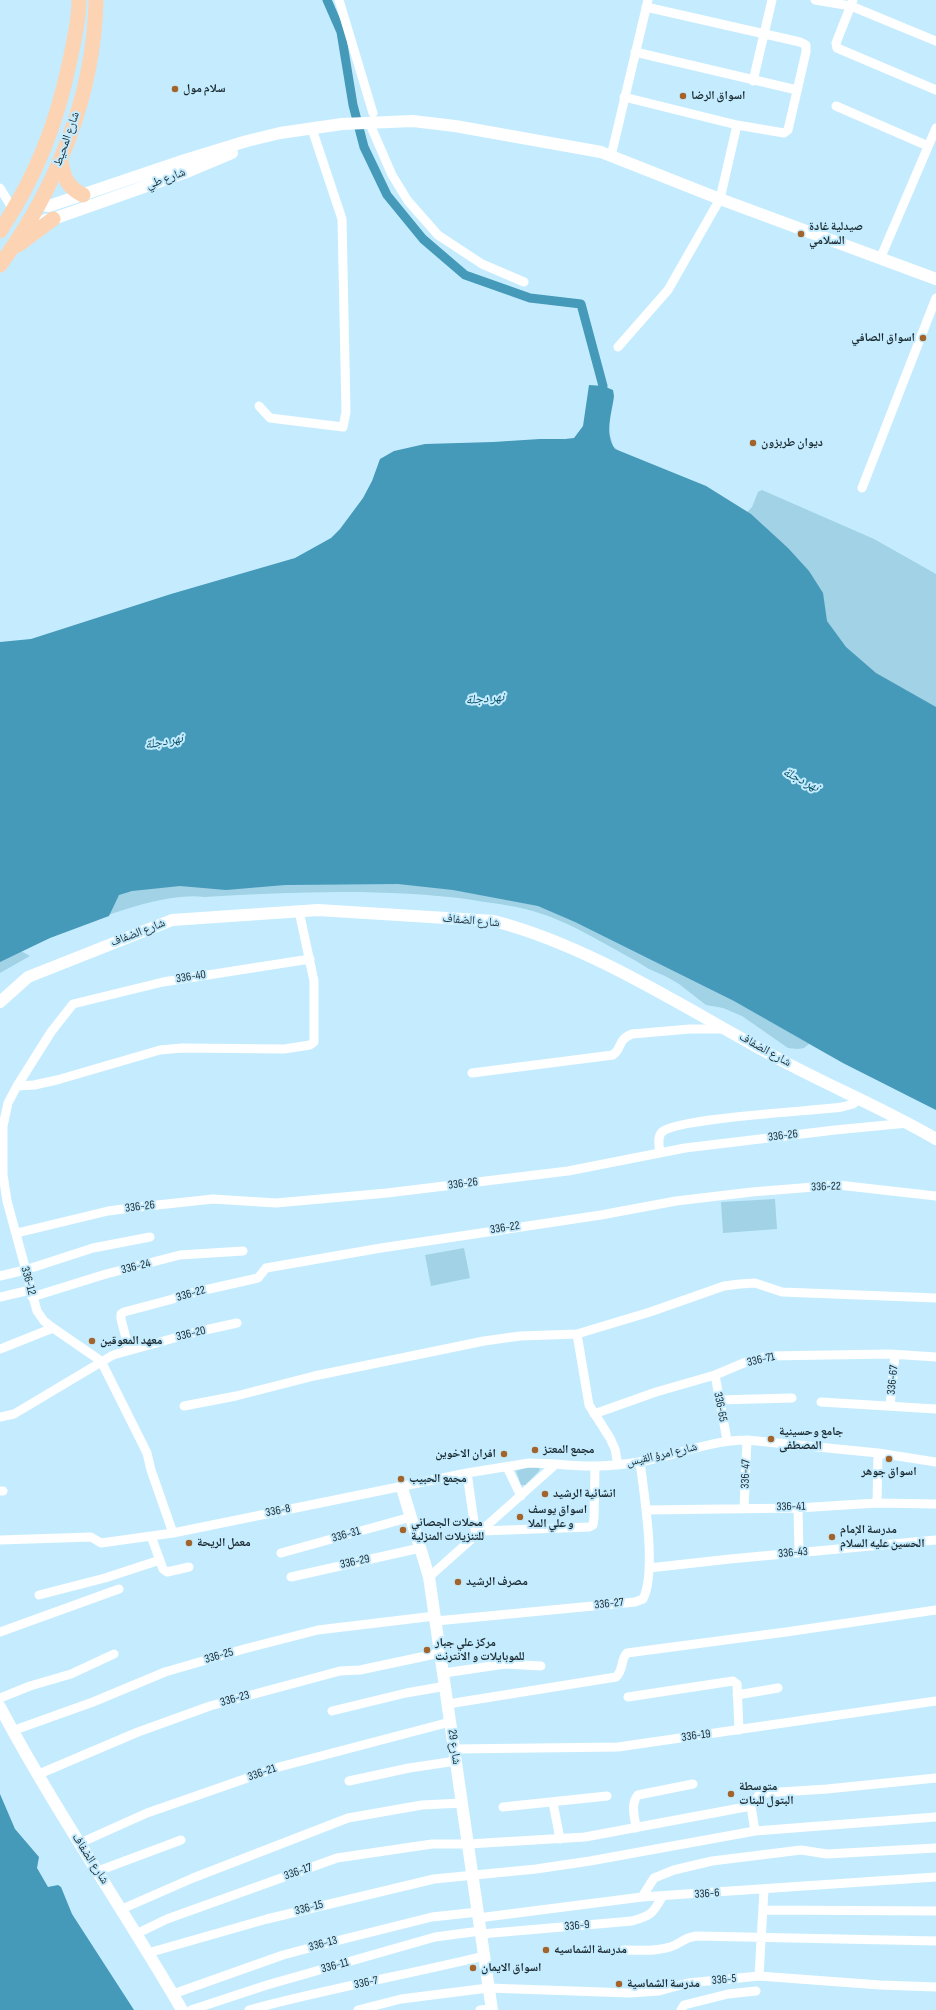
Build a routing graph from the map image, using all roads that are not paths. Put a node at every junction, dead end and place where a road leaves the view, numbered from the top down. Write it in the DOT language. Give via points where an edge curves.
graph roads {
  1 [pos="79,0"];
  2 [pos="96,0"];
  3 [pos="339,0"];
  4 [pos="772,0"];
  5 [pos="815,0"];
  6 [pos="852,3"];
  7 [pos="647,4"];
  8 [pos="763,34"];
  9 [pos="936,41"];
  10 [pos="635,52"];
  11 [pos="752,81"];
  12 [pos="797,90"];
  13 [pos="936,90"];
  14 [pos="624,97"];
  15 [pos="836,106"];
  16 [pos="373,119"];
  17 [pos="737,124"];
  18 [pos="936,128"];
  19 [pos="307,130"];
  20 [pos="928,146"];
  21 [pos="611,156"];
  22 [pos="61,162"];
  23 [pos="27,187"];
  24 [pos="0,188"];
  25 [pos="83,195"];
  26 [pos="720,199"];
  27 [pos="26,212"];
  28 [pos="53,219"];
  29 [pos="0,231"];
  30 [pos="9,252"];
  31 [pos="880,259"];
  32 [pos="0,265"];
  33 [pos="936,279"];
  34 [pos="524,282"];
  35 [pos="936,298"];
  36 [pos="618,347"];
  37 [pos="259,406"];
  38 [pos="862,488"];
  39 [pos="299,911"];
  40 [pos="310,959"];
  41 [pos="0,1002"];
  42 [pos="73,1004"];
  43 [pos="727,1029"];
  44 [pos="472,1073"];
  45 [pos="17,1086"];
  46 [pos="859,1099"];
  47 [pos="908,1123"];
  48 [pos="936,1139"];
  49 [pos="660,1153"];
  50 [pos="936,1196"];
  51 [pos="17,1233"];
  52 [pos="150,1237"];
  53 [pos="242,1251"];
  54 [pos="25,1270"];
  55 [pos="0,1276"];
  56 [pos="31,1293"];
  57 [pos="0,1297"];
  58 [pos="936,1298"];
  59 [pos="237,1323"];
  60 [pos="53,1328"];
  61 [pos="577,1334"];
  62 [pos="0,1349"];
  63 [pos="129,1350"];
  64 [pos="895,1354"];
  65 [pos="936,1357"];
  66 [pos="101,1361"];
  67 [pos="715,1375"];
  68 [pos="792,1398"];
  69 [pos="718,1400"];
  70 [pos="821,1402"];
  71 [pos="184,1406"];
  72 [pos="890,1406"];
  73 [pos="936,1409"];
  74 [pos="594,1414"];
  75 [pos="0,1416"];
  76 [pos="727,1440"];
  77 [pos="747,1440"];
  78 [pos="878,1453"];
  79 [pos="640,1462"];
  80 [pos="936,1462"];
  81 [pos="556,1464"];
  82 [pos="618,1465"];
  83 [pos="507,1466"];
  84 [pos="595,1468"];
  85 [pos="467,1473"];
  86 [pos="402,1488"];
  87 [pos="521,1496"];
  88 [pos="877,1503"];
  89 [pos="936,1504"];
  90 [pos="744,1508"];
  91 [pos="798,1508"];
  92 [pos="646,1510"];
  93 [pos="411,1517"];
  94 [pos="173,1533"];
  95 [pos="479,1533"];
  96 [pos="152,1536"];
  97 [pos="0,1540"];
  98 [pos="936,1540"];
  99 [pos="420,1548"];
  100 [pos="799,1552"];
  101 [pos="281,1553"];
  102 [pos="160,1560"];
  103 [pos="189,1567"];
  104 [pos="649,1568"];
  105 [pos="291,1577"];
  106 [pos="429,1578"];
  107 [pos="119,1589"];
  108 [pos="39,1595"];
  109 [pos="936,1610"];
  110 [pos="435,1619"];
  111 [pos="0,1632"];
  112 [pos="440,1653"];
  113 [pos="114,1654"];
  114 [pos="541,1666"];
  115 [pos="444,1673"];
  116 [pos="446,1686"];
  117 [pos="778,1688"];
  118 [pos="737,1694"];
  119 [pos="628,1697"];
  120 [pos="0,1698"];
  121 [pos="936,1701"];
  122 [pos="448,1704"];
  123 [pos="0,1707"];
  124 [pos="332,1711"];
  125 [pos="450,1722"];
  126 [pos="739,1730"];
  127 [pos="12,1731"];
  128 [pos="455,1755"];
  129 [pos="39,1774"];
  130 [pos="936,1778"];
  131 [pos="349,1781"];
  132 [pos="693,1784"];
  133 [pos="607,1796"];
  134 [pos="462,1803"];
  135 [pos="553,1803"];
  136 [pos="751,1806"];
  137 [pos="503,1807"];
  138 [pos="936,1817"];
  139 [pos="636,1828"];
  140 [pos="755,1831"];
  141 [pos="560,1839"];
  142 [pos="181,1840"];
  143 [pos="80,1843"];
  144 [pos="468,1844"];
  145 [pos="936,1848"];
  146 [pos="98,1871"];
  147 [pos="472,1876"];
  148 [pos="936,1877"];
  149 [pos="764,1890"];
  150 [pos="642,1897"];
  151 [pos="662,1897"];
  152 [pos="122,1909"];
  153 [pos="763,1910"];
  154 [pos="936,1911"];
  155 [pos="478,1915"];
  156 [pos="480,1932"];
  157 [pos="136,1934"];
  158 [pos="762,1938"];
  159 [pos="936,1941"];
  160 [pos="624,1950"];
  161 [pos="148,1953"];
  162 [pos="484,1956"];
  163 [pos="759,1976"];
  164 [pos="936,1987"];
  165 [pos="488,1988"];
  166 [pos="756,1991"];
  167 [pos="173,1994"];
  168 [pos="182,2010"];
  169 [pos="191,2010"];
  170 [pos="249,2010"];
  171 [pos="358,2010"];
  172 [pos="488,2010"];
  173 [pos="681,2010"];
  1 -- 23 [label="main road, شارع المحيط" via="73,46 58,114"];
  2 -- 22 [label="main road, شارع المحيط" via="89,67 76,120"];
  3 -- 16 [label="street"];
  4 -- 8 [label="street"];
  5 -- 6 [label="street"];
  6 -- 9 [label="street"];
  6 -- 13 [label="street" via="836,43 839,50"];
  7 -- 8 [label="street"];
  7 -- 10 [label="street"];
  8 -- 11 [label="street"];
  8 -- 12 [label="street" via="806,45"];
  10 -- 11 [label="street"];
  10 -- 14 [label="street"];
  11 -- 12 [label="street"];
  12 -- 17 [label="street" via="786,132"];
  14 -- 17 [label="street"];
  14 -- 21 [label="street"];
  15 -- 20 [label="street"];
  16 -- 19 [label="street, شارع طي"];
  16 -- 21 [label="street, شارع طي" via="455,126 601,152"];
  16 -- 34 [label="street" via="392,175 408,201 438,235 482,264"];
  17 -- 26 [label="street"];
  18 -- 20 [label="street"];
  19 -- 25 [label="street, شارع طي" via="247,141"];
  19 -- 28 [label="street, شارع طي" via="254,144 189,171"];
  19 -- 37 [label="street" via="342,219 346,412 343,427 270,418"];
  20 -- 31 [label="street"];
  21 -- 26 [label="street, شارع طي"];
  22 -- 25 [label="main road" via="67,183 72,190"];
  22 -- 27 [label="main road, شارع المحيط"];
  23 -- 27 [label="main road, شارع المحيط"];
  23 -- 27 [label="main road" via="33,193"];
  24 -- 27 [label="street"];
  25 -- 27 [label="street, شارع طي"];
  26 -- 31 [label="street, شارع طي"];
  26 -- 36 [label="street" via="668,290"];
  27 -- 28 [label="street, شارع طي" via="43,221"];
  27 -- 29 [label="main road, شارع المحيط"];
  27 -- 30 [label="main road, شارع المحيط"];
  28 -- 30 [label="main road"];
  30 -- 32 [label="main road, شارع المحيط"];
  31 -- 33 [label="street, شارع طي"];
  35 -- 38 [label="street"];
  39 -- 40 [label="street"];
  39 -- 41 [label="street, شارع الضفاف" via="166,921 28,978"];
  39 -- 43 [label="street, شارع الضفاف" via="329,910 507,924 602,963"];
  40 -- 42 [label="street, 336-40" via="163,982"];
  40 -- 45 [label="street" via="315,986 315,1036 314,1042 310,1045 284,1049 160,1050 57,1080"];
  42 -- 45 [label="street, 336-12" via="51,1032"];
  43 -- 44 [label="street" via="632,1034 620,1041 618,1052 614,1055"];
  43 -- 46 [label="street, شارع الضفاف" via="779,1059"];
  45 -- 51 [label="street, 336-12" via="3,1126 3,1175 7,1201"];
  46 -- 47 [label="street, شارع الضفاف"];
  46 -- 49 [label="street" via="842,1107 741,1116 671,1127 659,1138"];
  47 -- 48 [label="street, شارع الضفاف"];
  47 -- 49 [label="street, 336-26"];
  49 -- 51 [label="street, 336-26" via="568,1171 388,1193 276,1203 213,1200 140,1207 108,1211"];
  50 -- 63 [label="street, 336-22" via="838,1185 745,1193 676,1201 266,1268 258,1278 178,1296 124,1312 121,1319"];
  51 -- 54 [label="street, 336-12"];
  52 -- 54 [label="street" via="93,1248"];
  53 -- 56 [label="street, 336-24" via="180,1255"];
  54 -- 55 [label="street"];
  54 -- 56 [label="street, 336-12"];
  56 -- 57 [label="street, 336-24"];
  56 -- 60 [label="street, 336-12" via="40,1316"];
  58 -- 61 [label="street" via="782,1292 755,1283 740,1284 724,1286"];
  59 -- 63 [label="street, 336-20"];
  60 -- 62 [label="street"];
  60 -- 66 [label="street, 336-12"];
  61 -- 71 [label="street" via="520,1336 484,1341"];
  61 -- 74 [label="street" via="589,1405"];
  63 -- 66 [label="street, 336-20"];
  64 -- 65 [label="street, 336-71"];
  64 -- 67 [label="street, 336-71" via="768,1356"];
  64 -- 72 [label="street, 336-67"];
  66 -- 75 [label="street, 336-20" via="14,1414"];
  66 -- 94 [label="street, 336-12" via="147,1452 150,1470"];
  67 -- 69 [label="street, 336-65"];
  67 -- 74 [label="street, 336-71"];
  68 -- 69 [label="street"];
  69 -- 76 [label="street, 336-65"];
  70 -- 72 [label="street"];
  72 -- 73 [label="street"];
  74 -- 82 [label="street" via="610,1438"];
  76 -- 77 [label="street, شارع امرؤ القيس"];
  76 -- 79 [label="street, شارع امرؤ القيس"];
  77 -- 78 [label="street, شارع امرؤ القيس"];
  77 -- 90 [label="street, 336-47"];
  78 -- 80 [label="street, شارع امرؤ القيس"];
  78 -- 88 [label="street"];
  79 -- 82 [label="street, شارع امرؤ القيس"];
  79 -- 92 [label="street, 336-27"];
  81 -- 83 [label="street, 336-8" via="529,1463"];
  81 -- 84 [label="street, شارع امرؤ القيس"];
  81 -- 87 [label="street"];
  82 -- 84 [label="street, شارع امرؤ القيس"];
  83 -- 85 [label="street, 336-8"];
  83 -- 87 [label="street"];
  84 -- 95 [label="street" via="593,1525"];
  85 -- 86 [label="street, 336-8"];
  85 -- 95 [label="street"];
  86 -- 93 [label="street, شارع 29"];
  86 -- 94 [label="street, 336-8"];
  87 -- 95 [label="street"];
  88 -- 89 [label="street, 336-41"];
  88 -- 91 [label="street, 336-41"];
  90 -- 91 [label="street, 336-41"];
  90 -- 92 [label="street, 336-41"];
  91 -- 100 [label="street"];
  92 -- 104 [label="street, 336-27"];
  93 -- 99 [label="street, شارع 29"];
  93 -- 101 [label="street, 336-31"];
  94 -- 96 [label="street, 336-8"];
  95 -- 106 [label="street"];
  96 -- 97 [label="street, 336-8" via="101,1543 91,1537"];
  96 -- 102 [label="street"];
  98 -- 100 [label="street, 336-43"];
  99 -- 105 [label="street, 336-29"];
  99 -- 106 [label="street, شارع 29"];
  100 -- 104 [label="street, 336-43"];
  102 -- 103 [label="street" via="167,1572"];
  102 -- 108 [label="street" via="105,1578"];
  104 -- 110 [label="street, 336-27" via="648,1589 643,1599 635,1602"];
  106 -- 110 [label="street, شارع 29"];
  107 -- 111 [label="street"];
  109 -- 122 [label="street" via="627,1653 623,1657 620,1674 616,1677"];
  110 -- 112 [label="street, شارع 29"];
  110 -- 127 [label="street, 336-25" via="318,1630 244,1649 165,1672 93,1702"];
  112 -- 115 [label="street, شارع 29"];
  112 -- 129 [label="street, 336-23" via="360,1670 340,1670 210,1706 138,1732"];
  113 -- 120 [label="street" via="71,1674"];
  114 -- 115 [label="street" via="505,1664"];
  115 -- 116 [label="street, شارع 29"];
  116 -- 122 [label="street, شارع 29"];
  116 -- 124 [label="street"];
  117 -- 118 [label="street"];
  118 -- 119 [label="street" via="733,1681"];
  118 -- 126 [label="street"];
  121 -- 126 [label="street, 336-19"];
  122 -- 125 [label="street, شارع 29"];
  123 -- 127 [label="street, شارع الضفاف"];
  125 -- 128 [label="street, شارع 29"];
  125 -- 143 [label="street, 336-21" via="279,1767 147,1813"];
  126 -- 128 [label="street, 336-19" via="618,1748"];
  127 -- 129 [label="street, شارع الضفاف"];
  128 -- 131 [label="street, 336-19"];
  128 -- 134 [label="street, شارع 29"];
  129 -- 143 [label="street, شارع الضفاف"];
  130 -- 136 [label="street" via="764,1793 759,1795"];
  132 -- 139 [label="street" via="638,1795 633,1805"];
  133 -- 135 [label="street"];
  134 -- 144 [label="street, شارع 29"];
  134 -- 152 [label="street" via="422,1805 348,1818 193,1878"];
  135 -- 137 [label="street"];
  135 -- 141 [label="street"];
  136 -- 139 [label="street"];
  136 -- 140 [label="street"];
  138 -- 140 [label="street, 336-15"];
  139 -- 141 [label="street"];
  140 -- 147 [label="street, 336-15" via="590,1861"];
  141 -- 144 [label="street"];
  142 -- 146 [label="street"];
  143 -- 146 [label="street, شارع الضفاف"];
  144 -- 147 [label="street, شارع 29"];
  144 -- 157 [label="street, 336-17" via="432,1844 337,1858 167,1919"];
  145 -- 150 [label="street" via="827,1854 801,1850 712,1861 674,1870 654,1878"];
  146 -- 152 [label="street, شارع الضفاف"];
  147 -- 155 [label="street, شارع 29"];
  147 -- 161 [label="street, 336-15" via="434,1879 325,1904"];
  148 -- 149 [label="street, 336-6"];
  149 -- 151 [label="street, 336-6"];
  149 -- 153 [label="street"];
  150 -- 151 [label="street, 336-6"];
  150 -- 155 [label="street, 336-6"];
  151 -- 156 [label="street, 336-9" via="648,1917 632,1921"];
  152 -- 157 [label="street, شارع الضفاف"];
  153 -- 154 [label="street"];
  153 -- 158 [label="street"];
  155 -- 156 [label="street, شارع 29"];
  155 -- 167 [label="street, 336-13" via="432,1917 332,1942 283,1955"];
  156 -- 162 [label="street, شارع 29"];
  156 -- 169 [label="street, 336-11" via="435,1937 267,1985"];
  157 -- 161 [label="street, شارع الضفاف"];
  158 -- 159 [label="street"];
  158 -- 160 [label="street" via="696,1936 685,1938 673,1947 658,1951"];
  158 -- 163 [label="street"];
  161 -- 167 [label="street, شارع الضفاف"];
  162 -- 165 [label="street, شارع 29"];
  162 -- 170 [label="street, 336-7" via="312,1993"];
  163 -- 164 [label="street, 336-5"];
  163 -- 165 [label="street, 336-5" via="688,1983 659,1991 630,1993"];
  165 -- 171 [label="street, 336-7" via="401,1999"];
  165 -- 172 [label="street, شارع 29"];
  166 -- 173 [label="street" via="728,1994 684,2005"];
  167 -- 168 [label="street, شارع الضفاف"];
}
